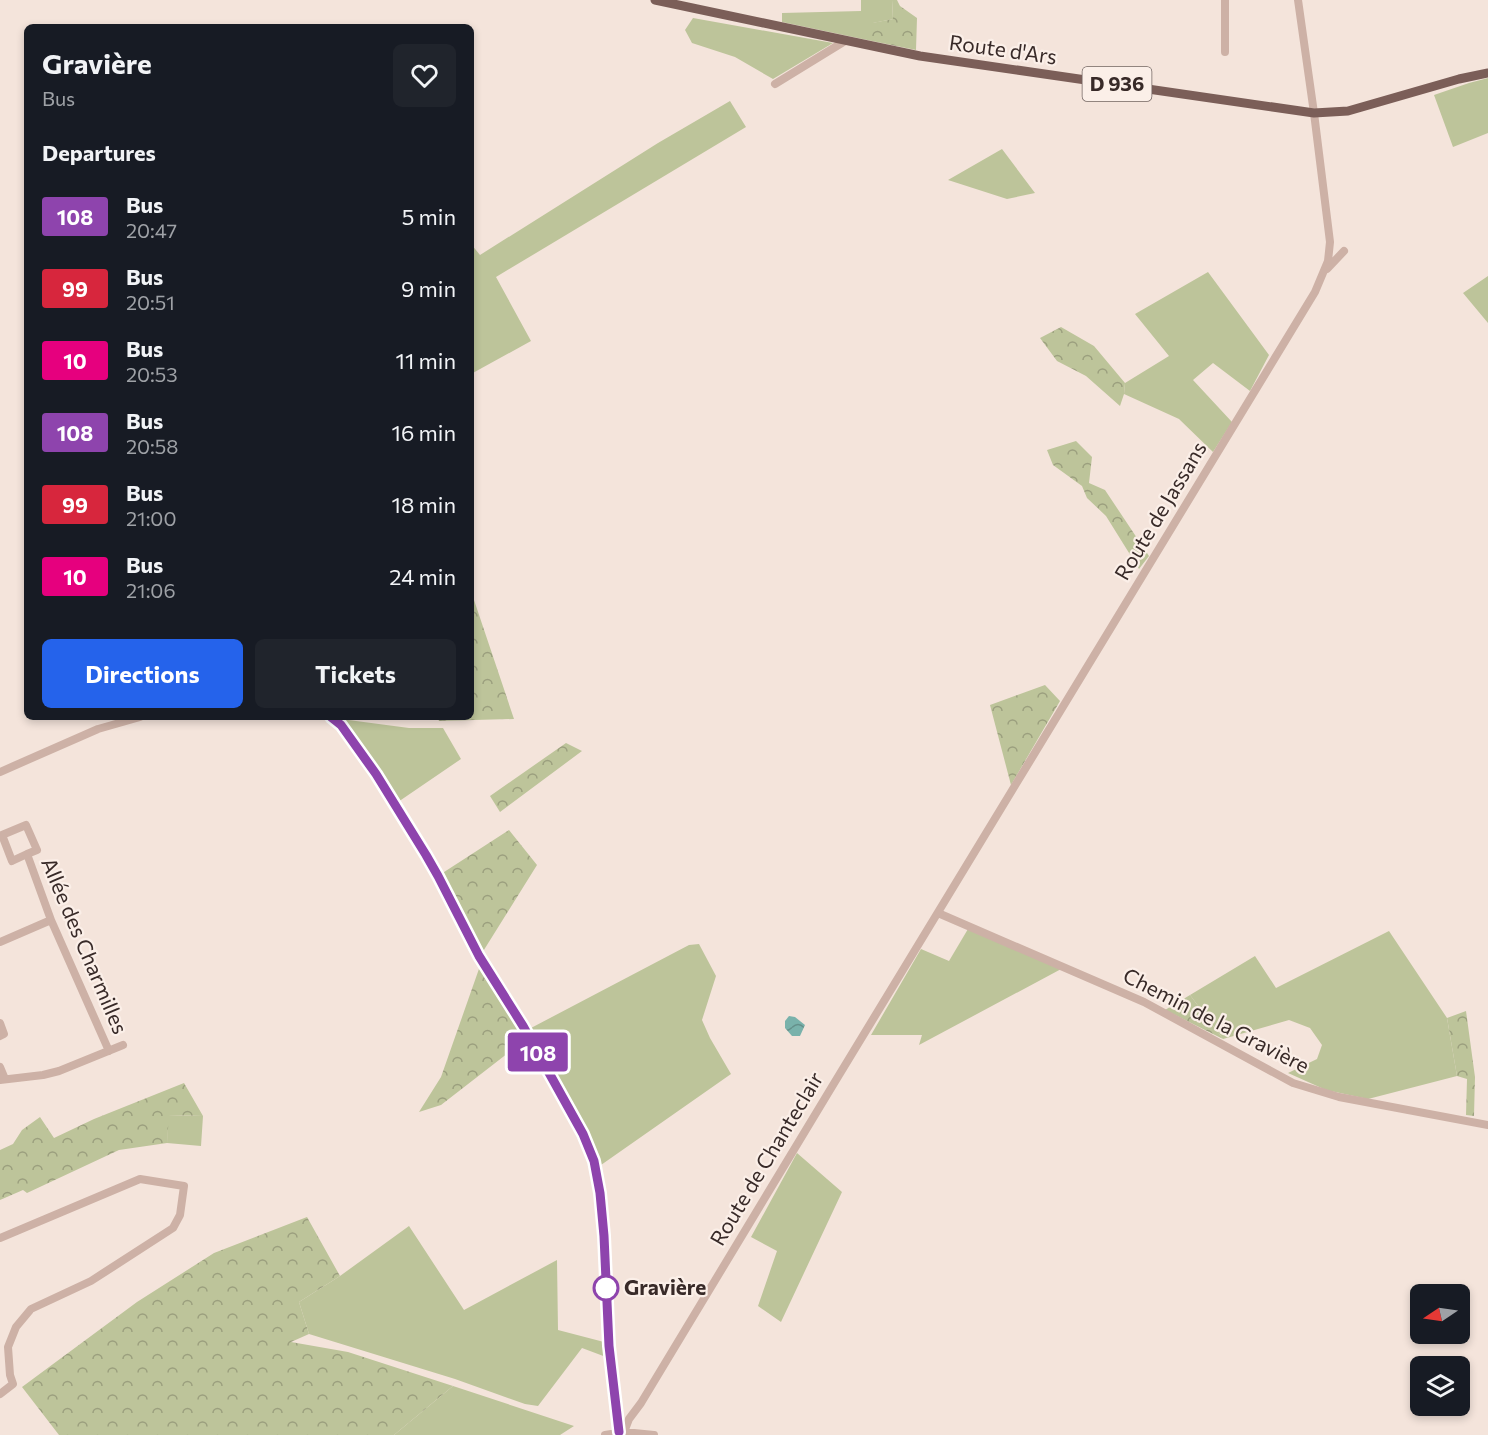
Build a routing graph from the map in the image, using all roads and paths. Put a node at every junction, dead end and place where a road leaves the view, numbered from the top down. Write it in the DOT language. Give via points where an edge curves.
graph roads {
  1 [pos="655,0"];
  2 [pos="1225,0"];
  3 [pos="1298,0"];
  4 [pos="845,41"];
  5 [pos="1225,52"];
  6 [pos="1488,73"];
  7 [pos="775,84"];
  8 [pos="1314,113"];
  9 [pos="1344,251"];
  10 [pos="1323,273"];
  11 [pos="130,720"];
  12 [pos="335,720"];
  13 [pos="0,772"];
  14 [pos="27,854"];
  15 [pos="944,905"];
  16 [pos="938,913"];
  17 [pos="51,920"];
  18 [pos="0,942"];
  19 [pos="0,1023"];
  20 [pos="0,1035"];
  21 [pos="123,1045"];
  22 [pos="108,1051"];
  23 [pos="0,1067"];
  24 [pos="2,1079"];
  25 [pos="1488,1125"];
  26 [pos="0,1238"];
  27 [pos="4,1346"];
  28 [pos="0,1394"];
  29 [pos="621,1432"];
  30 [pos="605,1435"];
  31 [pos="654,1435"];
  1 -- 4 [label="main road, Route d'Ars / D 936"];
  2 -- 5 [label="street"];
  3 -- 8 [label="street, Route de Jassans"];
  4 -- 7 [label="street"];
  4 -- 8 [label="main road, Route d'Ars / D 936" via="920,56"];
  6 -- 8 [label="main road, Route d'Ars / D 936" via="1348,111"];
  8 -- 10 [label="street, Route de Jassans" via="1330,242"];
  9 -- 10 [label="street"];
  10 -- 15 [label="street, Route de Jassans"];
  11 -- 13 [label="street" via="98,729"];
  12 -- 29 [label="street" via="376,774 426,855 479,956 583,1134 594,1161 604,1236 609,1346"];
  14 -- 14 [label="street, Allée des Charmilles" via="36,850 26,825 2,835 12,861"];
  14 -- 17 [label="street, Allée des Charmilles"];
  15 -- 16 [label="street, Route de Chanteclair"];
  16 -- 25 [label="street, Chemin de la Gravière" via="1143,1002 1293,1083 1339,1097"];
  16 -- 29 [label="street, Route de Chanteclair"];
  17 -- 18 [label="street"];
  17 -- 22 [label="street, Allée des Charmilles"];
  19 -- 20 [label="street" via="4,1034"];
  21 -- 22 [label="street"];
  22 -- 24 [label="street" via="59,1071"];
  23 -- 24 [label="street"];
  26 -- 27 [label="street" via="140,1179 184,1186 180,1215 173,1228 91,1281 30,1309"];
  27 -- 28 [label="street" via="13,1384"];
  29 -- 30 [label="street"];
  29 -- 31 [label="street"];
}
